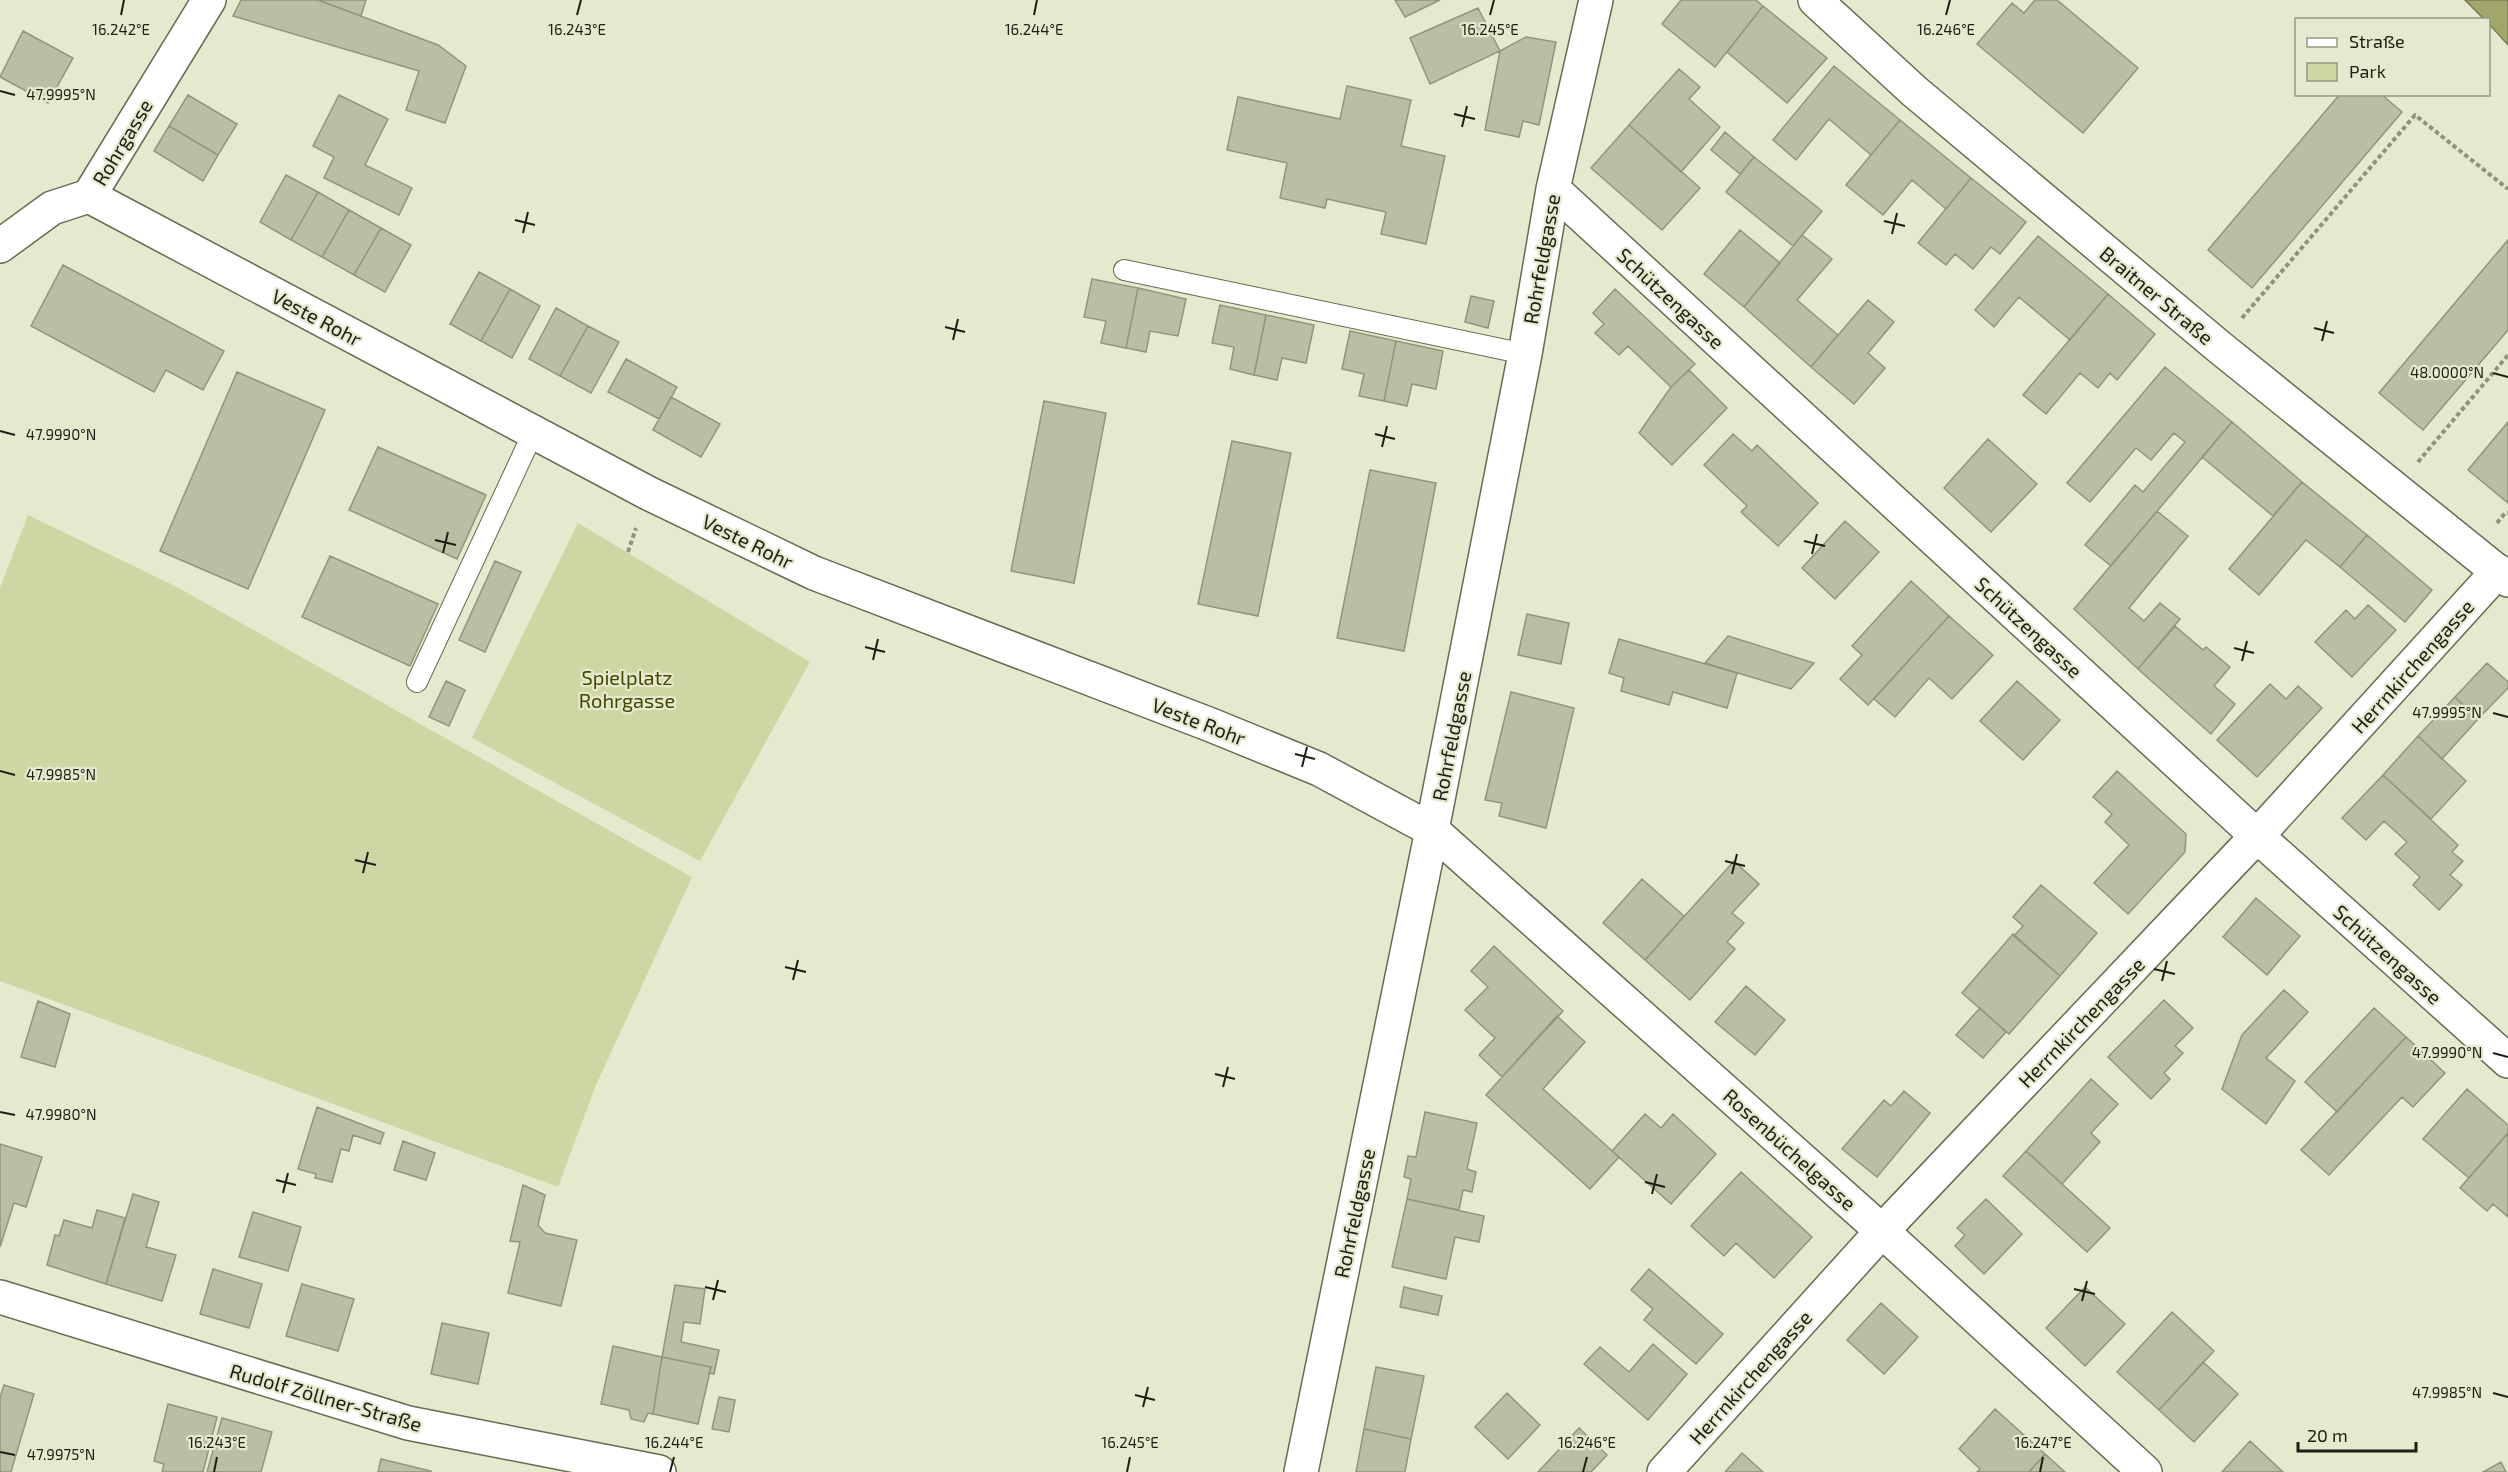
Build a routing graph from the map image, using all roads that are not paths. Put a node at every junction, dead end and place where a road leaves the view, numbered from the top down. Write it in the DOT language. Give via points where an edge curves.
graph roads {
  1 [pos="208,0"];
  2 [pos="1596,0"];
  3 [pos="1815,0"];
  4 [pos="1553,189"];
  5 [pos="89,196"];
  6 [pos="0,246"];
  7 [pos="1124,270"];
  8 [pos="1525,354"];
  9 [pos="533,433"];
  10 [pos="2503,575"];
  11 [pos="417,682"];
  12 [pos="1432,830"];
  13 [pos="2257,836"];
  14 [pos="2508,1061"];
  15 [pos="1882,1231"];
  16 [pos="0,1297"];
  17 [pos="659,1472"];
  18 [pos="1302,1472"];
  19 [pos="1664,1472"];
  20 [pos="2145,1472"];
  1 -- 5 [label="street, Rohrgasse"];
  2 -- 4 [label="street, Rohrfeldgasse"];
  3 -- 10 [label="street, Braitner Straße" via="1914,91 2218,346"];
  4 -- 8 [label="street, Rohrfeldgasse"];
  4 -- 13 [label="street, Schützengasse"];
  5 -- 6 [label="street, Rohrgasse" via="52,208"];
  5 -- 9 [label="street, Veste Rohr"];
  7 -- 8 [label="lane"];
  8 -- 12 [label="street, Rohrfeldgasse"];
  9 -- 11 [label="lane"];
  9 -- 12 [label="street, Veste Rohr" via="814,573 1319,768"];
  10 -- 13 [label="street, Herrnkirchengasse"];
  12 -- 15 [label="street, Rosenbüchelgasse"];
  12 -- 18 [label="street, Rohrfeldgasse"];
  13 -- 14 [label="street, Schützengasse"];
  13 -- 15 [label="street, Herrnkirchengasse"];
  15 -- 19 [label="street, Herrnkirchengasse"];
  15 -- 20 [label="street, Rosenbüchelgasse"];
  16 -- 17 [label="street, Rudolf Zöllner-Straße" via="408,1423"];
}
